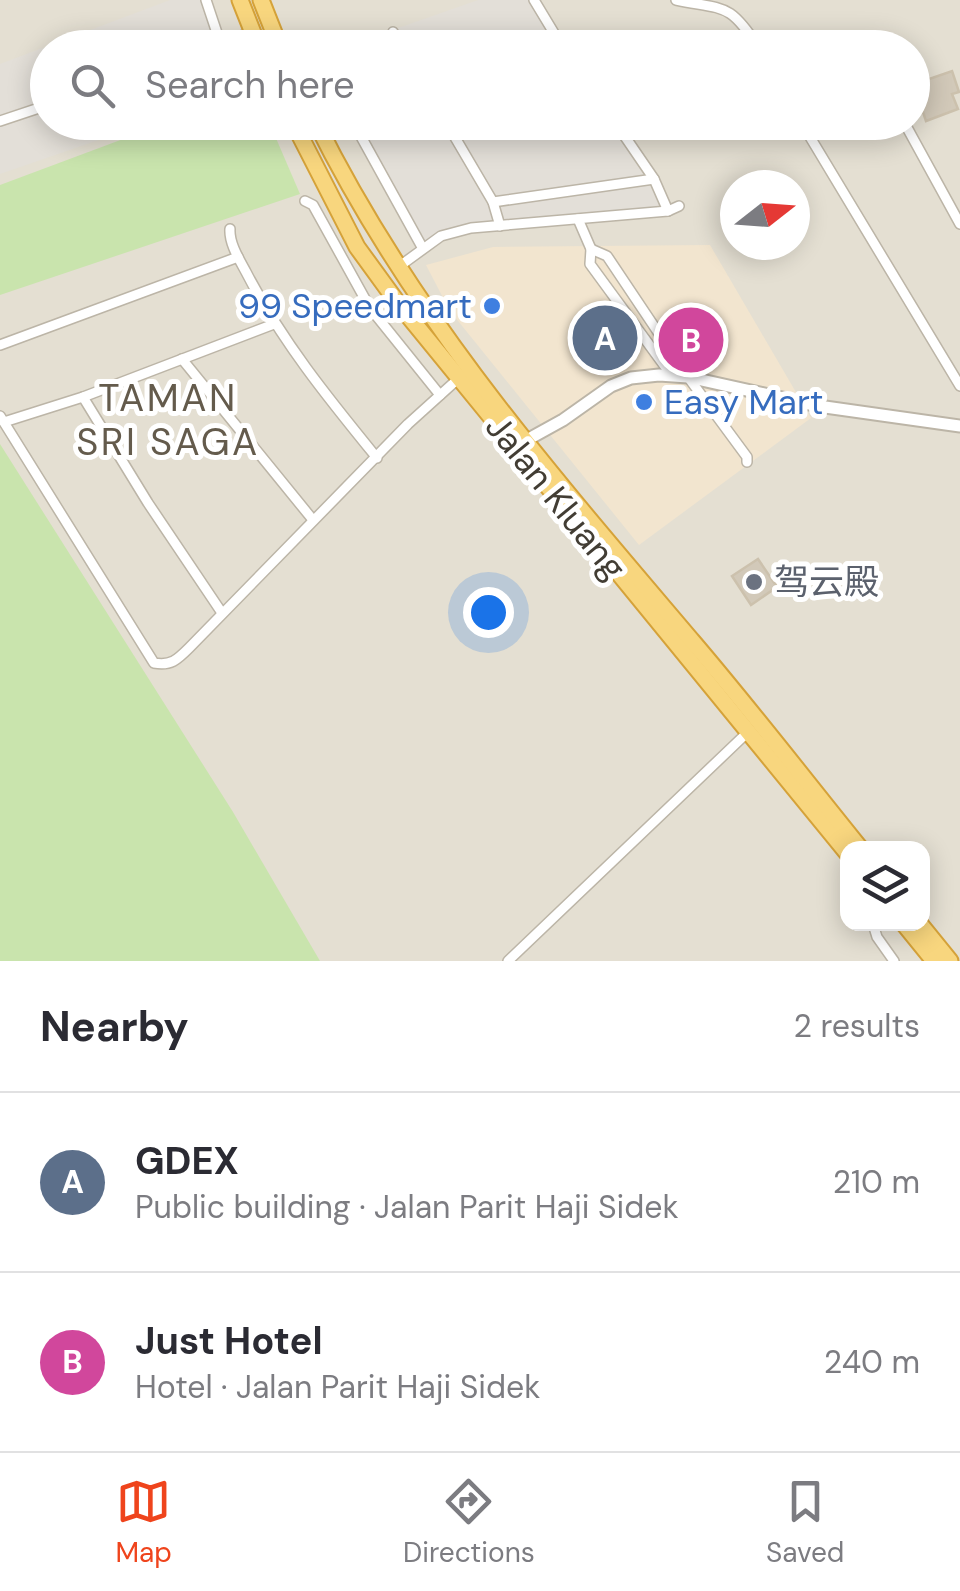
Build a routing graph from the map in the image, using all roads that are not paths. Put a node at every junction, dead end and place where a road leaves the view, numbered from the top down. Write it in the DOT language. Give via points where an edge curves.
graph roads {
  1 [pos="206,0"];
  2 [pos="240,0"];
  3 [pos="260,0"];
  4 [pos="534,0"];
  5 [pos="676,0"];
  6 [pos="216,30"];
  7 [pos="250,30"];
  8 [pos="272,30"];
  9 [pos="552,30"];
  10 [pos="747,30"];
  11 [pos="30,111"];
  12 [pos="0,121"];
  13 [pos="301,140"];
  14 [pos="325,140"];
  15 [pos="362,140"];
  16 [pos="457,140"];
  17 [pos="626,140"];
  18 [pos="812,140"];
  19 [pos="914,140"];
  20 [pos="654,180"];
  21 [pos="305,201"];
  22 [pos="493,202"];
  23 [pos="679,206"];
  24 [pos="668,211"];
  25 [pos="339,215"];
  26 [pos="578,218"];
  27 [pos="322,221"];
  28 [pos="960,224"];
  29 [pos="500,226"];
  30 [pos="230,229"];
  31 [pos="376,235"];
  32 [pos="357,247"];
  33 [pos="422,247"];
  34 [pos="591,249"];
  35 [pos="238,257"];
  36 [pos="397,268"];
  37 [pos="274,324"];
  38 [pos="0,345"];
  39 [pos="182,359"];
  40 [pos="672,376"];
  41 [pos="459,378"];
  42 [pos="688,378"];
  43 [pos="960,386"];
  44 [pos="440,395"];
  45 [pos="83,396"];
  46 [pos="2,419"];
  47 [pos="960,426"];
  48 [pos="524,442"];
  49 [pos="377,458"];
  50 [pos="747,462"];
  51 [pos="313,520"];
  52 [pos="222,613"];
  53 [pos="749,730"];
  54 [pos="854,841"];
  55 [pos="840,844"];
  56 [pos="876,931"];
  57 [pos="910,931"];
  58 [pos="926,931"];
  59 [pos="508,961"];
  60 [pos="894,961"];
  61 [pos="934,961"];
  62 [pos="950,961"];
  1 -- 6 [label="street"];
  2 -- 7 [label="highway"];
  3 -- 8 [label="highway"];
  4 -- 9 [label="street"];
  5 -- 10 [label="street" via="727,9"];
  11 -- 12 [label="street"];
  13 -- 25 [label="highway, Jalan Kluang"];
  14 -- 31 [label="highway, Jalan Kluang"];
  15 -- 33 [label="street"];
  16 -- 22 [label="street"];
  17 -- 20 [label="street"];
  18 -- 43 [label="street"];
  19 -- 28 [label="street"];
  20 -- 22 [label="street"];
  20 -- 24 [label="street"];
  21 -- 27 [label="street"];
  22 -- 29 [label="street"];
  23 -- 24 [label="street"];
  24 -- 26 [label="street"];
  25 -- 27 [label="street"];
  25 -- 32 [label="highway, Jalan Kluang"];
  26 -- 29 [label="street"];
  26 -- 34 [label="street"];
  27 -- 44 [label="street" via="370,308"];
  29 -- 33 [label="street" via="440,236"];
  30 -- 35 [label="street"];
  31 -- 32 [label="highway" via="356,232"];
  31 -- 36 [label="highway, Jalan Kluang"];
  32 -- 41 [label="highway, Jalan Kluang"];
  33 -- 36 [label="street"];
  34 -- 40 [label="street" via="590,264"];
  34 -- 42 [label="street" via="607,256"];
  35 -- 37 [label="street"];
  35 -- 38 [label="street"];
  36 -- 48 [label="highway, Jalan Kluang"];
  37 -- 39 [label="street"];
  37 -- 49 [label="street"];
  39 -- 45 [label="street"];
  39 -- 51 [label="street"];
  40 -- 42 [label="street"];
  40 -- 48 [label="street" via="612,386"];
  41 -- 44 [label="street"];
  41 -- 53 [label="highway, Jalan Kluang"];
  42 -- 47 [label="street"];
  42 -- 50 [label="street"];
  44 -- 49 [label="street"];
  45 -- 46 [label="street"];
  45 -- 52 [label="street"];
  46 -- 52 [label="street" via="154,663 176,661"];
  48 -- 54 [label="highway, Jalan Kluang"];
  49 -- 51 [label="street"];
  51 -- 52 [label="street"];
  53 -- 55 [label="highway, Jalan Kluang"];
  53 -- 59 [label="street"];
  56 -- 60 [label="street"];
  57 -- 61 [label="highway"];
  58 -- 62 [label="highway"];
}
